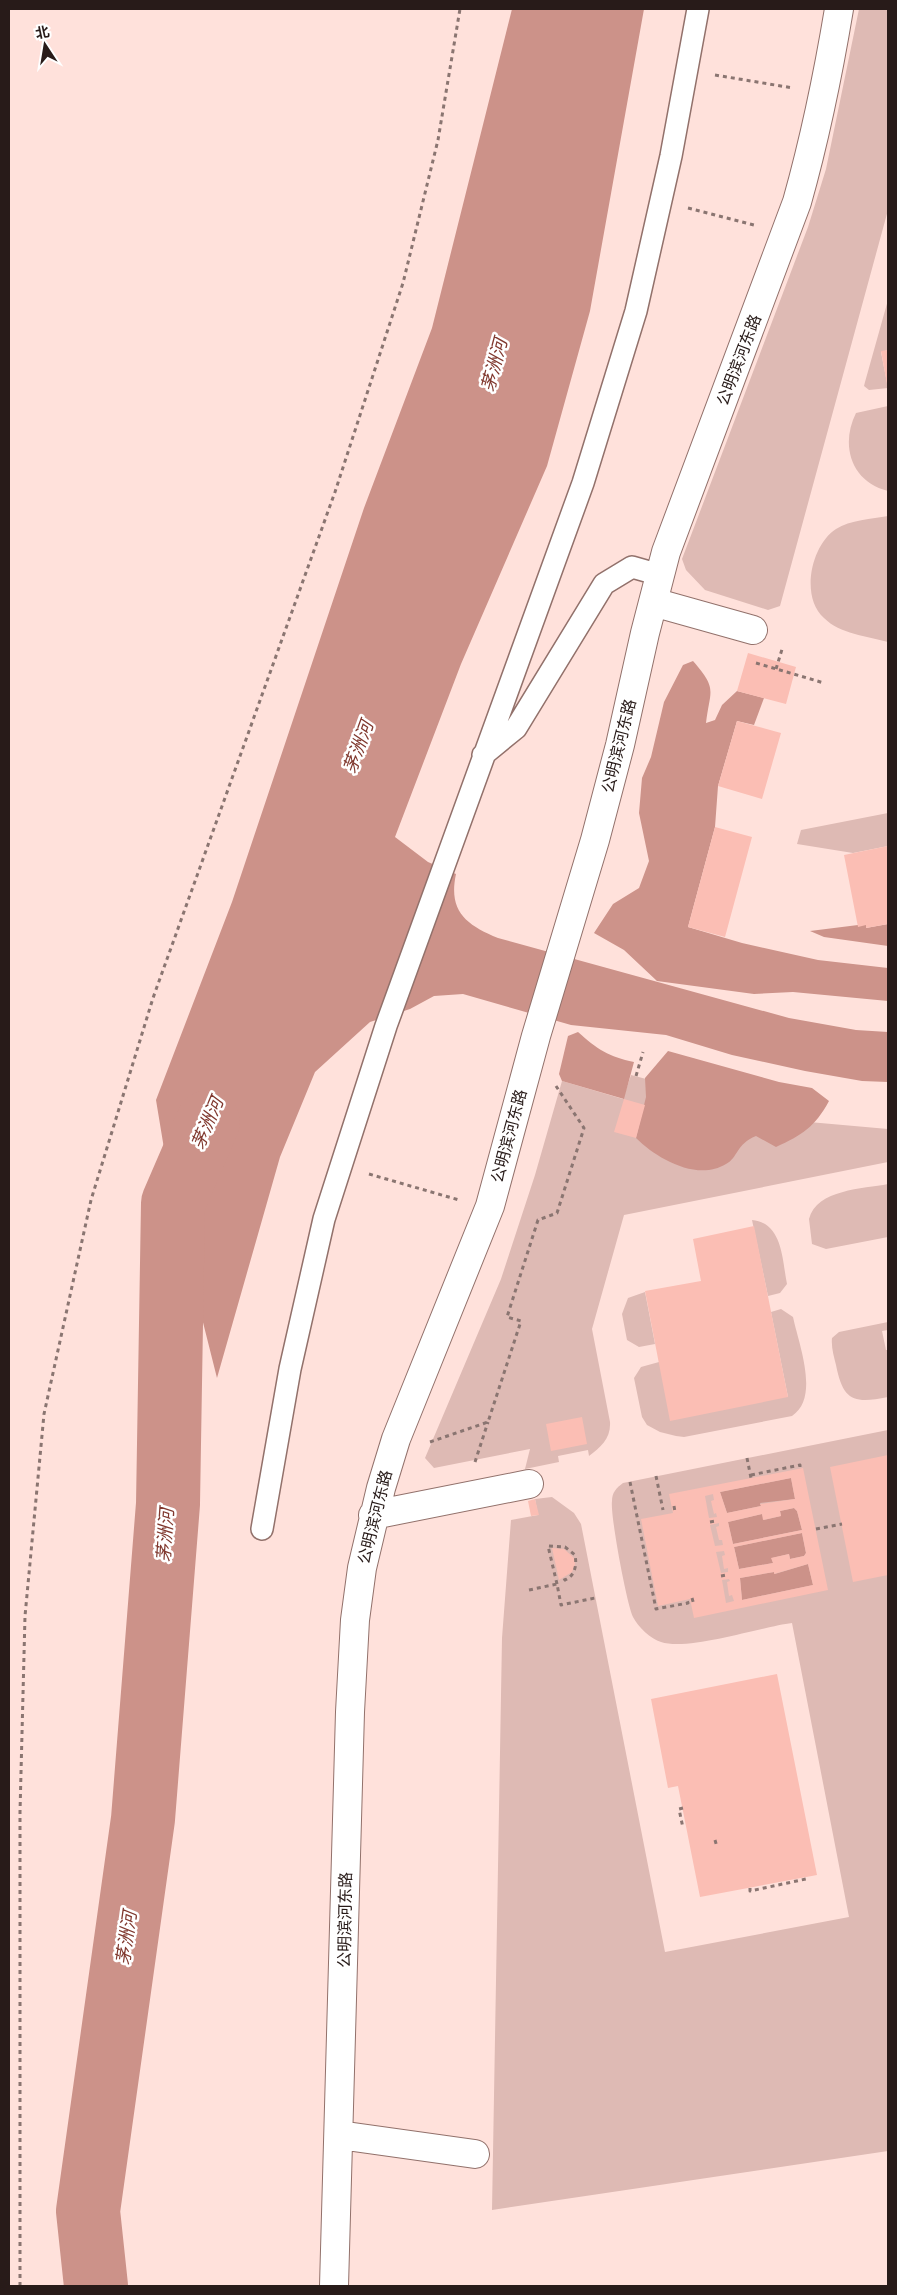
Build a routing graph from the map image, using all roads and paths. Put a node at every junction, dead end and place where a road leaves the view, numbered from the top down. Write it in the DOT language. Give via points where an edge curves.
graph roads {
  1 [pos="460,9"];
  2 [pos="698,9"];
  3 [pos="839,9"];
  4 [pos="687,70"];
  5 [pos="796,89"];
  6 [pos="660,201"];
  7 [pos="758,226"];
  8 [pos="660,575"];
  9 [pos="653,602"];
  10 [pos="753,630"];
  11 [pos="784,639"];
  12 [pos="776,669"];
  13 [pos="483,755"];
  14 [pos="643,1052"];
  15 [pos="636,1076"];
  16 [pos="553,1082"];
  17 [pos="396,1182"];
  18 [pos="462,1201"];
  19 [pos="488,1422"];
  20 [pos="422,1445"];
  21 [pos="748,1458"];
  22 [pos="800,1468"];
  23 [pos="472,1471"];
  24 [pos="656,1476"];
  25 [pos="630,1482"];
  26 [pos="529,1484"];
  27 [pos="674,1506"];
  28 [pos="663,1510"];
  29 [pos="676,1512"];
  30 [pos="373,1515"];
  31 [pos="716,1521"];
  32 [pos="710,1522"];
  33 [pos="842,1524"];
  34 [pos="262,1529"];
  35 [pos="816,1529"];
  36 [pos="727,1575"];
  37 [pos="721,1576"];
  38 [pos="564,1578"];
  39 [pos="556,1584"];
  40 [pos="529,1590"];
  41 [pos="595,1598"];
  42 [pos="692,1598"];
  43 [pos="687,1600"];
  44 [pos="694,1605"];
  45 [pos="683,1808"];
  46 [pos="683,1828"];
  47 [pos="715,1840"];
  48 [pos="717,1847"];
  49 [pos="806,1880"];
  50 [pos="750,1888"];
  51 [pos="339,2135"];
  52 [pos="475,2154"];
  53 [pos="20,2286"];
  54 [pos="334,2286"];
  1 -- 53 [label="path" via="438,140 403,283 335,492 153,998 91,1200 44,1414 24,1645 20,1812"];
  2 -- 4 [label="street"];
  3 -- 8 [label="street, 公明滨河东路" via="812,150 797,202 685,498"];
  4 -- 5 [label="path"];
  4 -- 6 [label="street"];
  6 -- 7 [label="path"];
  6 -- 13 [label="street" via="636,311 583,483"];
  8 -- 9 [label="street, 公明滨河东路"];
  8 -- 13 [label="street" via="632,567 604,584 516,728"];
  9 -- 10 [label="street"];
  9 -- 30 [label="street, 公明滨河东路" via="595,840 536,1036 490,1206 396,1439"];
  11 -- 12 [label="path"];
  13 -- 34 [label="street" via="386,1026 324,1219 290,1369"];
  14 -- 15 [label="path"];
  16 -- 19 [label="path" via="584,1128 557,1213 538,1220 507,1317 520,1321"];
  17 -- 18 [label="path"];
  19 -- 20 [label="path"];
  19 -- 23 [label="path"];
  21 -- 22 [label="path" via="751,1477 800,1465"];
  24 -- 28 [label="path"];
  25 -- 43 [label="path" via="656,1609 688,1603"];
  26 -- 30 [label="street"];
  27 -- 29 [label="path"];
  30 -- 51 [label="street, 公明滨河东路" via="356,1611 352,1675"];
  31 -- 32 [label="path"];
  33 -- 35 [label="path"];
  36 -- 37 [label="path"];
  38 -- 39 [label="path" via="569,1579 575,1570 575,1555 565,1547 548,1546"];
  39 -- 40 [label="path"];
  39 -- 41 [label="path" via="561,1605"];
  42 -- 44 [label="path"];
  45 -- 46 [label="path" via="679,1809"];
  47 -- 48 [label="path"];
  49 -- 50 [label="path" via="750,1891"];
  51 -- 52 [label="street"];
  51 -- 54 [label="street, 公明滨河东路"];
}
